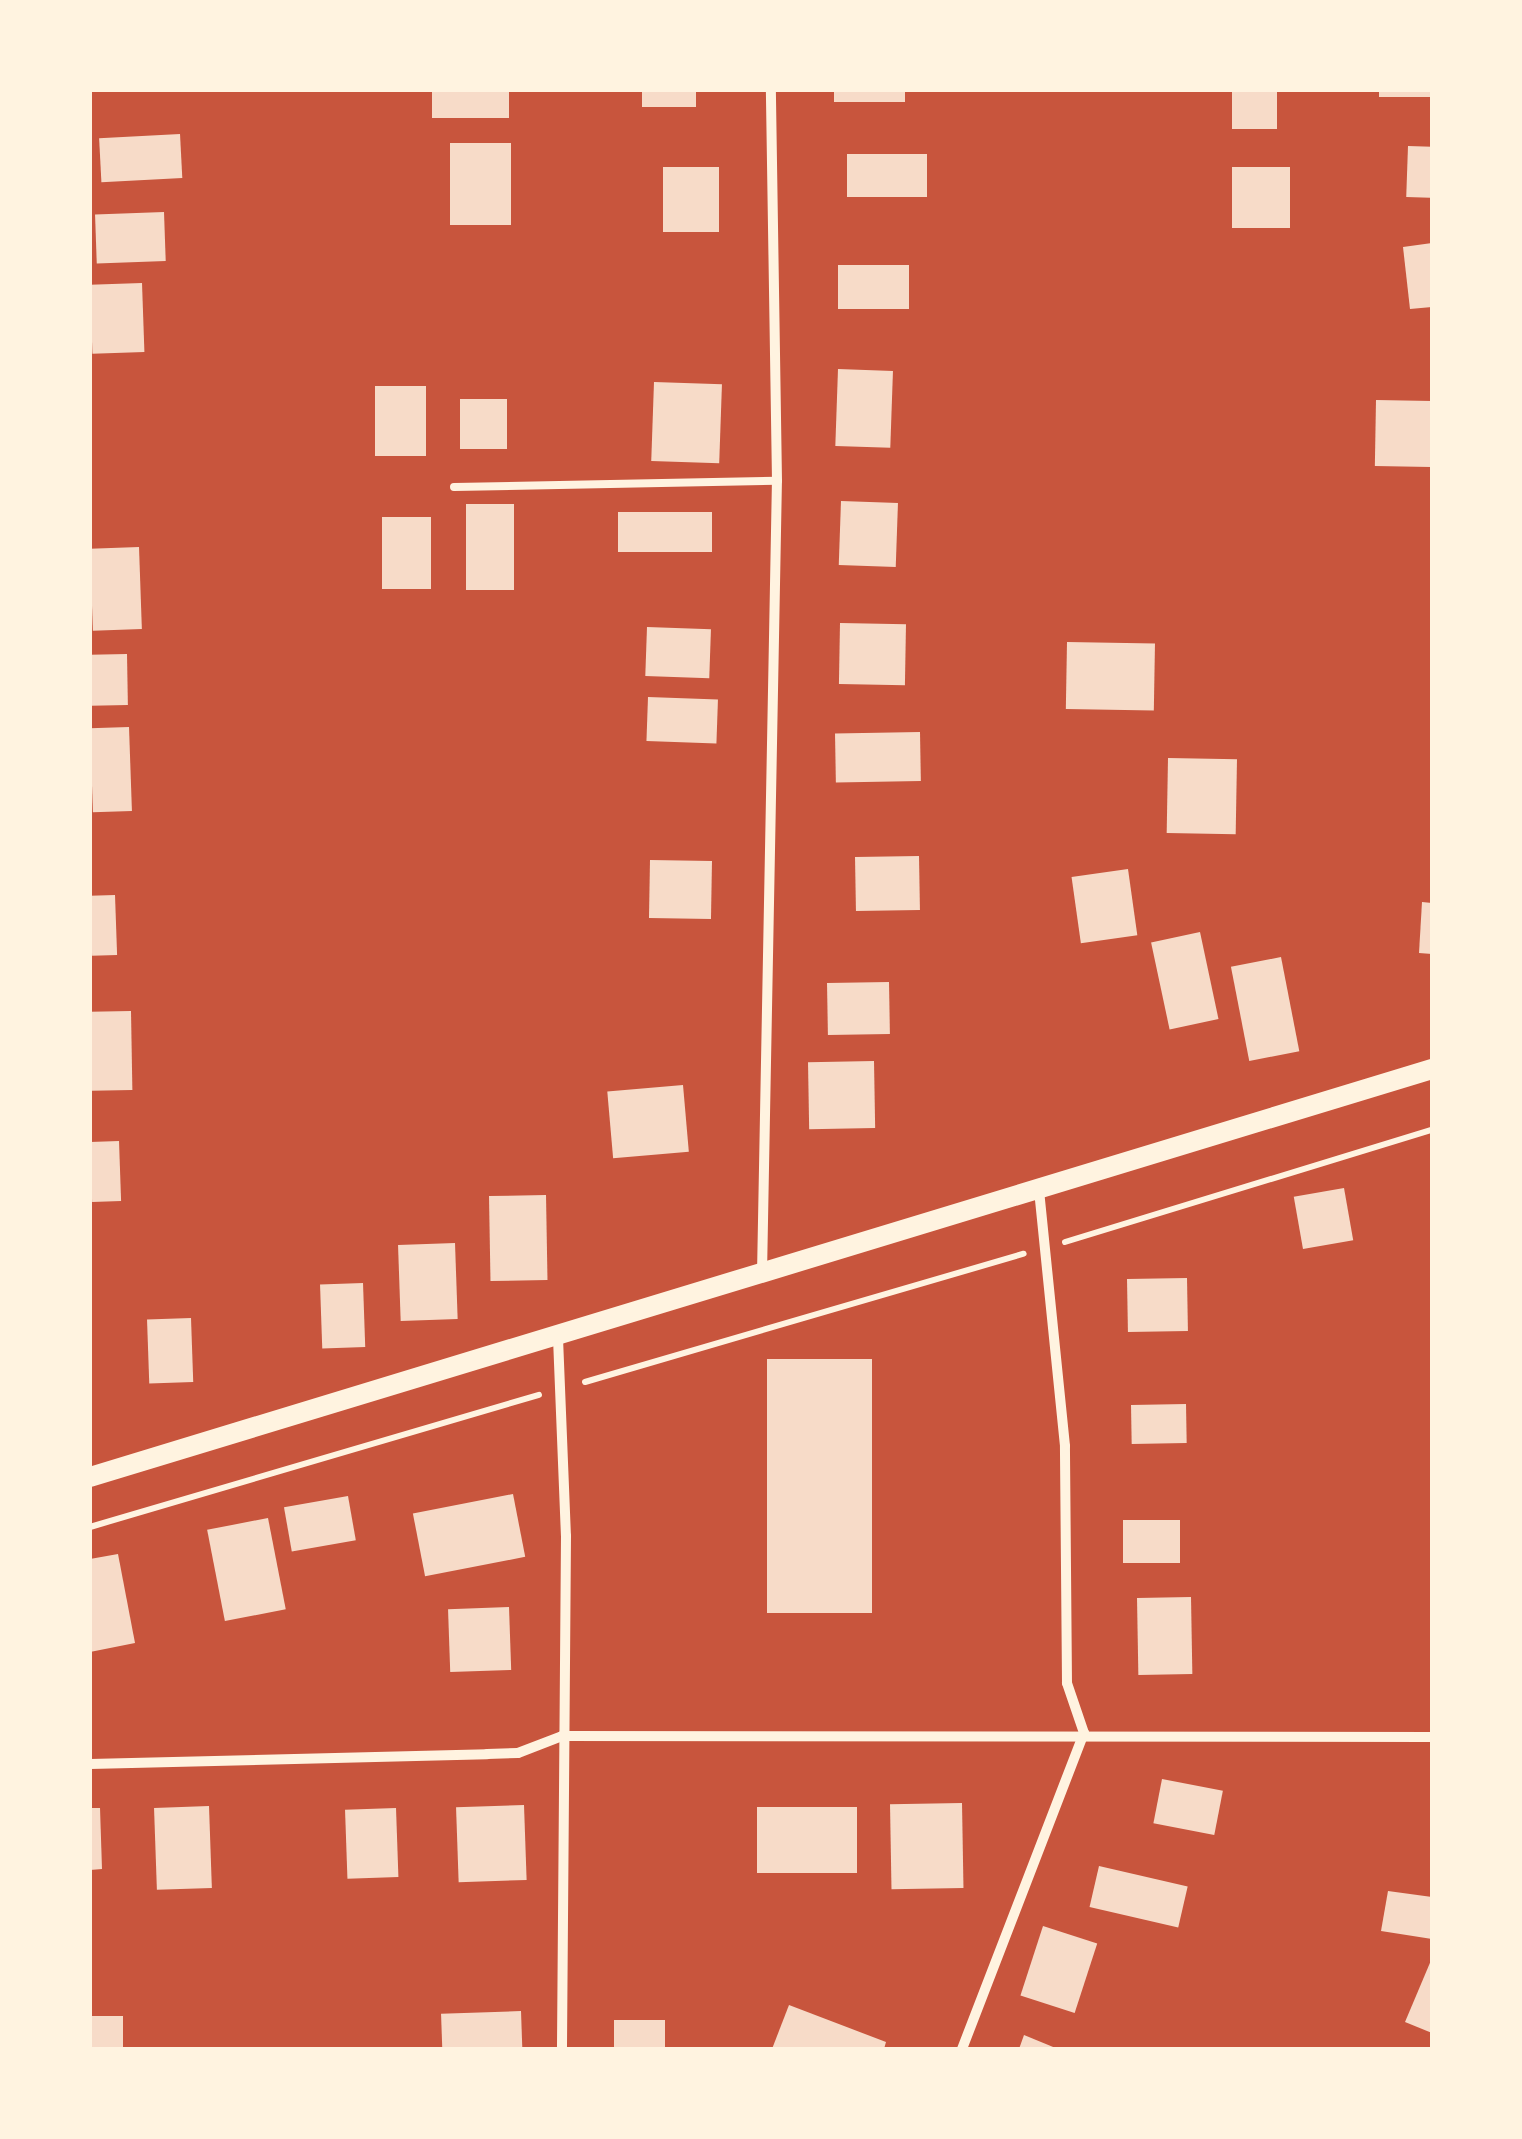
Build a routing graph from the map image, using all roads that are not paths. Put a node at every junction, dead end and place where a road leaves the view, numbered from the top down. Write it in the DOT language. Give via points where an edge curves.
graph roads {
  1 [pos="771,90"];
  2 [pos="777,481"];
  3 [pos="454,487"];
  4 [pos="1432,1069"];
  5 [pos="1039,1191"];
  6 [pos="762,1275"];
  7 [pos="558,1338"];
  8 [pos="90,1477"];
  9 [pos="1084,1733"];
  10 [pos="562,1736"];
  11 [pos="1432,1737"];
  12 [pos="90,1764"];
  13 [pos="562,2049"];
  14 [pos="962,2049"];
  1 -- 2 [label="street"];
  2 -- 3 [label="lane"];
  2 -- 6 [label="street"];
  4 -- 5 [label="main road"];
  5 -- 6 [label="main road"];
  5 -- 9 [label="street" via="1065,1446 1068,1684"];
  6 -- 7 [label="main road"];
  7 -- 8 [label="main road"];
  7 -- 10 [label="street" via="566,1536"];
  9 -- 10 [label="street"];
  9 -- 11 [label="street"];
  9 -- 14 [label="street"];
  10 -- 12 [label="street" via="518,1752 487,1754"];
  10 -- 13 [label="street"];
}
